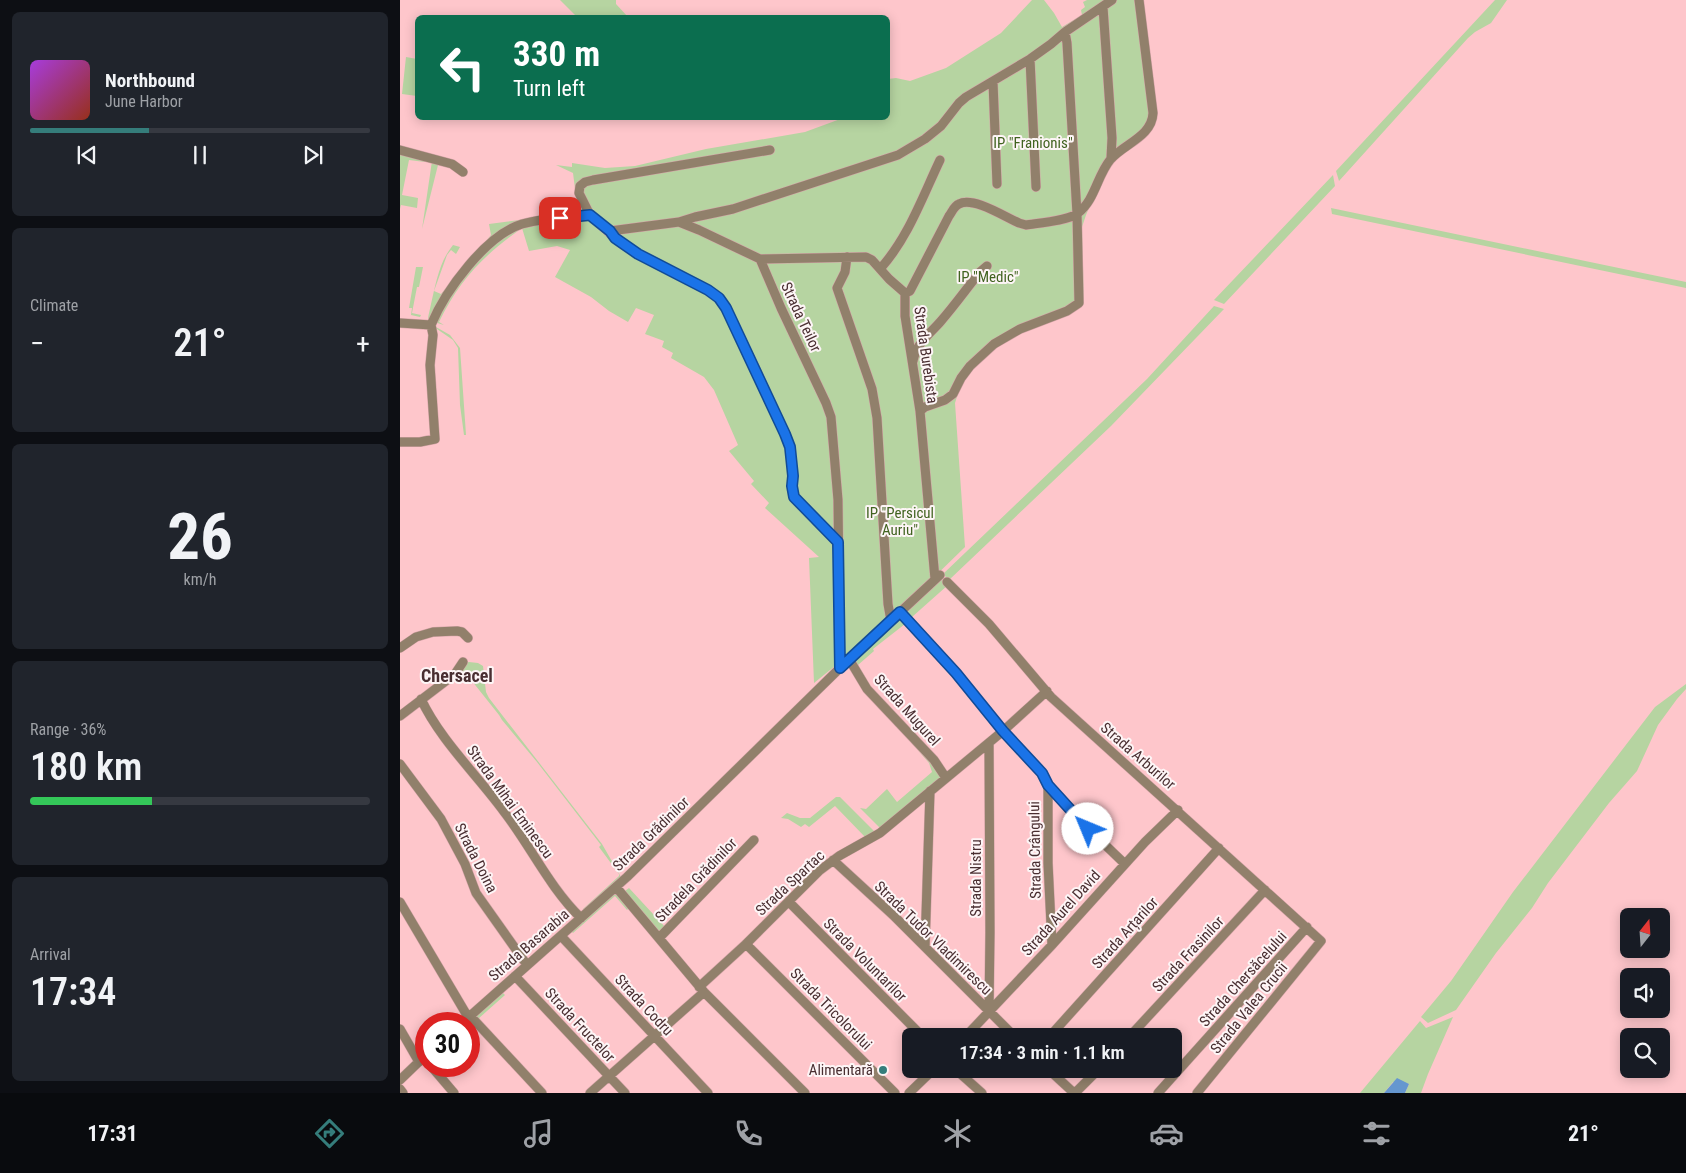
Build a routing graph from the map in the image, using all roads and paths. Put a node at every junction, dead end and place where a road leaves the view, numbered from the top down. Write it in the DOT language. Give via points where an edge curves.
graph roads {
  1 [pos="1112,0"];
  2 [pos="1139,0"];
  3 [pos="1103,7"];
  4 [pos="1065,32"];
  5 [pos="1030,59"];
  6 [pos="993,82"];
  7 [pos="400,150"];
  8 [pos="770,150"];
  9 [pos="1111,158"];
  10 [pos="940,160"];
  11 [pos="463,172"];
  12 [pos="997,184"];
  13 [pos="1036,187"];
  14 [pos="1077,214"];
  15 [pos="590,215"];
  16 [pos="679,222"];
  17 [pos="610,231"];
  18 [pos="847,257"];
  19 [pos="760,259"];
  20 [pos="987,266"];
  21 [pos="880,269"];
  22 [pos="904,293"];
  23 [pos="400,322"];
  24 [pos="431,325"];
  25 [pos="913,346"];
  26 [pos="920,410"];
  27 [pos="400,442"];
  28 [pos="838,542"];
  29 [pos="938,577"];
  30 [pos="947,582"];
  31 [pos="900,612"];
  32 [pos="891,621"];
  33 [pos="468,638"];
  34 [pos="400,648"];
  35 [pos="849,659"];
  36 [pos="463,662"];
  37 [pos="840,668"];
  38 [pos="1047,691"];
  39 [pos="421,699"];
  40 [pos="400,716"];
  41 [pos="1003,731"];
  42 [pos="989,743"];
  43 [pos="400,764"];
  44 [pos="946,778"];
  45 [pos="1048,785"];
  46 [pos="930,791"];
  47 [pos="1178,810"];
  48 [pos="754,840"];
  49 [pos="1219,848"];
  50 [pos="833,860"];
  51 [pos="1125,864"];
  52 [pos="616,887"];
  53 [pos="1265,890"];
  54 [pos="400,902"];
  55 [pos="789,902"];
  56 [pos="581,918"];
  57 [pos="1307,927"];
  58 [pos="561,936"];
  59 [pos="659,938"];
  60 [pos="1321,941"];
  61 [pos="746,944"];
  62 [pos="1052,945"];
  63 [pos="925,947"];
  64 [pos="527,965"];
  65 [pos="515,976"];
  66 [pos="702,989"];
  67 [pos="460,1012"];
  68 [pos="475,1012"];
  69 [pos="989,1012"];
  70 [pos="480,1027"];
  71 [pos="914,1028"];
  72 [pos="974,1028"];
  73 [pos="1006,1028"];
  74 [pos="1057,1028"];
  75 [pos="1137,1028"];
  76 [pos="400,1029"];
  77 [pos="654,1036"];
  78 [pos="415,1048"];
  79 [pos="415,1067"];
  80 [pos="609,1076"];
  81 [pos="440,1077"];
  82 [pos="925,1078"];
  83 [pos="965,1078"];
  84 [pos="1058,1078"];
  85 [pos="1090,1078"];
  86 [pos="400,1080"];
  87 [pos="400,1090"];
  88 [pos="403,1093"];
  89 [pos="454,1093"];
  90 [pos="542,1093"];
  91 [pos="590,1093"];
  92 [pos="625,1093"];
  93 [pos="708,1093"];
  94 [pos="805,1093"];
  95 [pos="895,1093"];
  96 [pos="909,1093"];
  97 [pos="982,1093"];
  98 [pos="1075,1093"];
  99 [pos="1158,1093"];
  100 [pos="1197,1093"];
  1 -- 3 [label="street"];
  2 -- 9 [label="street" via="1152,121 1132,143"];
  3 -- 4 [label="street"];
  3 -- 9 [label="street"];
  4 -- 5 [label="street"];
  4 -- 14 [label="street"];
  5 -- 6 [label="street"];
  5 -- 13 [label="street"];
  6 -- 12 [label="street"];
  6 -- 16 [label="street" via="966,97 941,126 898,155 733,210"];
  7 -- 11 [label="street" via="452,164"];
  8 -- 15 [label="street" via="585,182 579,193"];
  9 -- 14 [label="street" via="1086,204"];
  10 -- 21 [label="street" via="906,234"];
  14 -- 22 [label="street" via="1026,225 976,203 959,204 949,216 910,291"];
  14 -- 26 [label="street" via="1078,305 1020,329 994,344 970,366 952,394"];
  15 -- 17 [label="street"];
  15 -- 24 [label="street" via="520,224 496,239 460,277 443,300"];
  16 -- 17 [label="street"];
  16 -- 19 [label="street"];
  17 -- 28 [label="street" via="638,254 719,298 751,359 790,447 794,497"];
  18 -- 19 [label="street, Strada Burebista"];
  18 -- 21 [label="street, Strada Burebista" via="866,256"];
  18 -- 32 [label="street" via="845,272 837,288 860,359 869,376 875,408"];
  19 -- 28 [label="street, Strada Teilor" via="830,411"];
  20 -- 25 [label="street" via="942,320"];
  21 -- 22 [label="street, Strada Burebista"];
  22 -- 25 [label="street, Strada Burebista" via="904,316"];
  23 -- 24 [label="street"];
  24 -- 27 [label="street" via="435,439"];
  25 -- 26 [label="street, Strada Burebista" via="912,364"];
  26 -- 29 [label="street, Strada Burebista"];
  28 -- 37 [label="street, Strada Teilor"];
  29 -- 31 [label="street, Strada Grădinilor"];
  30 -- 38 [label="street, Strada Arburilor" via="989,624"];
  31 -- 32 [label="street, Strada Grădinilor"];
  31 -- 41 [label="street"];
  32 -- 35 [label="street, Strada Grădinilor"];
  33 -- 34 [label="street" via="457,631 433,632 416,637"];
  35 -- 37 [label="street, Strada Grădinilor"];
  35 -- 44 [label="street, Strada Mugurel" via="867,689 934,760"];
  36 -- 39 [label="street" via="454,674"];
  37 -- 52 [label="street, Strada Grădinilor"];
  38 -- 41 [label="street"];
  38 -- 47 [label="street, Strada Arburilor"];
  39 -- 40 [label="street"];
  39 -- 56 [label="street, Strada Mihai Eminescu" via="441,732 502,808"];
  41 -- 42 [label="street"];
  41 -- 45 [label="street" via="1042,773"];
  42 -- 44 [label="street"];
  42 -- 69 [label="street, Strada Nistru"];
  43 -- 64 [label="street, Strada Doina" via="440,819 476,893"];
  44 -- 46 [label="street"];
  45 -- 51 [label="street"];
  45 -- 62 [label="street, Strada Crângului"];
  46 -- 50 [label="street, Strada Spartac" via="880,834"];
  46 -- 63 [label="street"];
  47 -- 49 [label="street, Strada Arburilor"];
  47 -- 51 [label="street, Strada Aurel David"];
  48 -- 59 [label="street, Stradela Grădinilor"];
  49 -- 53 [label="street, Strada Arburilor"];
  49 -- 74 [label="street, Strada Arțarilor"];
  50 -- 55 [label="street, Strada Spartac"];
  50 -- 63 [label="street, Strada Tudor Vladimirescu"];
  51 -- 62 [label="street, Strada Aurel David"];
  52 -- 56 [label="street, Strada Basarabia"];
  52 -- 59 [label="street, Strada Grădinilor"];
  53 -- 57 [label="street, Strada Arburilor"];
  53 -- 75 [label="street, Strada Frasinilor"];
  54 -- 67 [label="street"];
  55 -- 61 [label="street, Strada Spartac"];
  55 -- 71 [label="street, Strada Voluntarilor"];
  56 -- 58 [label="street, Strada Basarabia"];
  57 -- 60 [label="street, Strada Arburilor"];
  57 -- 99 [label="street, Strada Chersăcelului"];
  58 -- 64 [label="street, Strada Basarabia"];
  58 -- 77 [label="street, Strada Codru"];
  59 -- 66 [label="street, Strada Grădinilor"];
  60 -- 100 [label="street, Strada Valea Crucii"];
  61 -- 66 [label="street, Strada Spartac"];
  61 -- 95 [label="street, Strada Tricolorului"];
  62 -- 69 [label="street, Strada Aurel David"];
  63 -- 69 [label="street, Strada Tudor Vladimirescu"];
  64 -- 65 [label="street, Strada Basarabia"];
  65 -- 68 [label="street, Strada Basarabia"];
  65 -- 80 [label="street, Strada Fructelor"];
  66 -- 77 [label="street, Strada Spartac"];
  66 -- 94 [label="street, Strada Grădinilor"];
  69 -- 72 [label="street, Strada Aurel David"];
  69 -- 73 [label="street, Strada Tudor Vladimirescu"];
  70 -- 90 [label="street"];
  76 -- 78 [label="street"];
  77 -- 80 [label="street, Strada Spartac"];
  77 -- 93 [label="street, Strada Codru"];
  79 -- 86 [label="street"];
  80 -- 91 [label="street, Strada Spartac"];
  80 -- 92 [label="street, Strada Fructelor"];
  81 -- 89 [label="street"];
  82 -- 96 [label="street"];
  83 -- 97 [label="street"];
  84 -- 98 [label="street"];
  85 -- 98 [label="street"];
  87 -- 88 [label="street"];
}
